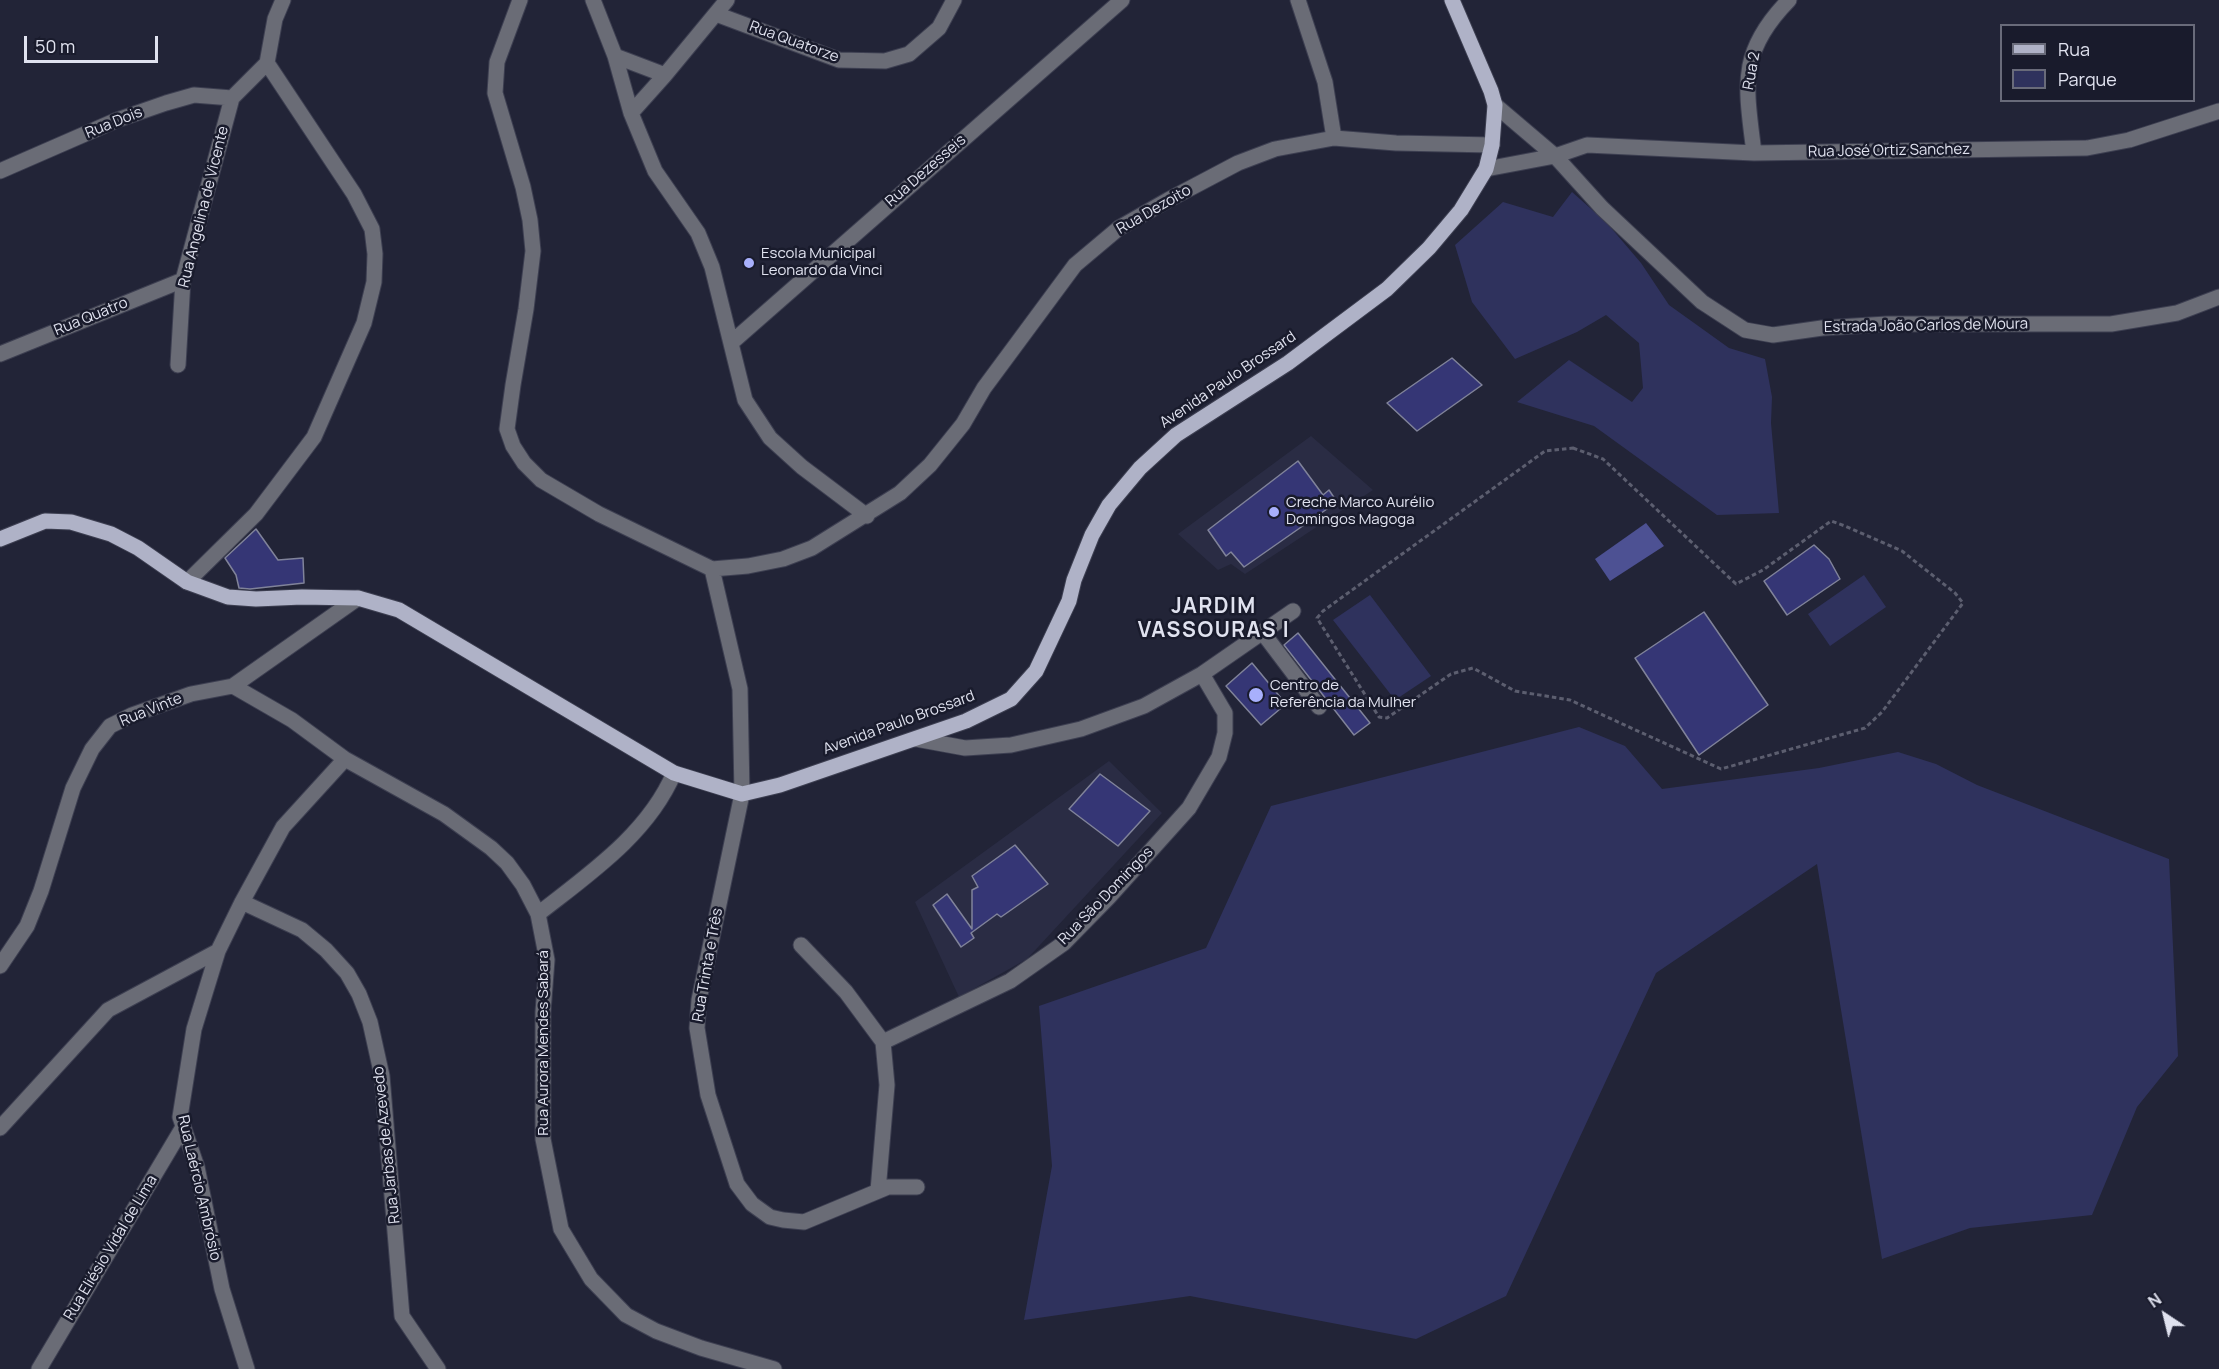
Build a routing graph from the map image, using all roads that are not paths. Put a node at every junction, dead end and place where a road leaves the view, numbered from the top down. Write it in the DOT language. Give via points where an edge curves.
graph roads {
  1 [pos="283,0"];
  2 [pos="520,0"];
  3 [pos="592,0"];
  4 [pos="727,0"];
  5 [pos="954,0"];
  6 [pos="1122,0"];
  7 [pos="1298,0"];
  8 [pos="1452,0"];
  9 [pos="1789,0"];
  10 [pos="1102,7"];
  11 [pos="716,14"];
  12 [pos="615,56"];
  13 [pos="267,63"];
  14 [pos="665,75"];
  15 [pos="232,98"];
  16 [pos="1495,105"];
  17 [pos="2219,111"];
  18 [pos="631,113"];
  19 [pos="1334,138"];
  20 [pos="1492,145"];
  21 [pos="1754,153"];
  22 [pos="1555,156"];
  23 [pos="1486,169"];
  24 [pos="0,171"];
  25 [pos="183,280"];
  26 [pos="2219,297"];
  27 [pos="731,342"];
  28 [pos="0,354"];
  29 [pos="178,365"];
  30 [pos="867,516"];
  31 [pos="0,540"];
  32 [pos="712,569"];
  33 [pos="187,582"];
  34 [pos="358,598"];
  35 [pos="1293,611"];
  36 [pos="1263,633"];
  37 [pos="1202,674"];
  38 [pos="233,686"];
  39 [pos="1318,706"];
  40 [pos="916,739"];
  41 [pos="345,759"];
  42 [pos="674,773"];
  43 [pos="742,794"];
  44 [pos="242,902"];
  45 [pos="538,914"];
  46 [pos="801,945"];
  47 [pos="218,951"];
  48 [pos="0,966"];
  49 [pos="883,1042"];
  50 [pos="183,1127"];
  51 [pos="0,1128"];
  52 [pos="917,1187"];
  53 [pos="878,1191"];
  54 [pos="39,1369"];
  55 [pos="247,1369"];
  56 [pos="438,1369"];
  57 [pos="774,1369"];
  1 -- 13 [label="street" via="274,19"];
  2 -- 32 [label="street" via="497,62 495,93 523,187 533,251 507,429 513,447 541,480 599,514"];
  3 -- 12 [label="street"];
  4 -- 11 [label="street"];
  5 -- 11 [label="street, Rua Quatorze" via="939,28 909,54 885,61 839,60"];
  6 -- 10 [label="street, Rua Dezesseis"];
  7 -- 19 [label="street" via="1325,82"];
  8 -- 16 [label="main road, Avenida Paulo Brossard"];
  9 -- 21 [label="street, Rua 2" via="1762,31 1751,59 1746,86"];
  10 -- 27 [label="street, Rua Dezesseis"];
  11 -- 14 [label="street"];
  12 -- 14 [label="street"];
  12 -- 18 [label="street"];
  13 -- 15 [label="street, Rua Angelina de Vicente"];
  13 -- 33 [label="street" via="354,194 372,229 374,282 364,323 314,437 255,514"];
  14 -- 18 [label="street"];
  15 -- 24 [label="street, Rua Dois" via="194,95 166,103"];
  15 -- 25 [label="street, Rua Angelina de Vicente"];
  16 -- 20 [label="main road, Avenida Paulo Brossard"];
  16 -- 22 [label="street, Estrada João Carlos de Moura"];
  17 -- 21 [label="street, Rua José Ortiz Sanchez" via="2129,140 2087,148"];
  18 -- 27 [label="street" via="655,171 698,233 712,267"];
  19 -- 20 [label="street, Rua Dezoito"];
  19 -- 30 [label="street, Rua Dezoito" via="1275,149 1238,163 1119,228 1075,265 930,465"];
  20 -- 23 [label="main road, Avenida Paulo Brossard"];
  21 -- 22 [label="street, Rua José Ortiz Sanchez" via="1587,145"];
  22 -- 23 [label="street, Rua José Ortiz Sanchez"];
  22 -- 26 [label="street, Estrada João Carlos de Moura" via="1602,208 1702,302 1745,330 1773,335 1887,324 2111,324 2177,313"];
  23 -- 40 [label="main road, Avenida Paulo Brossard" via="1461,210 1387,289 1288,363 1176,435 1140,468 1109,505 1092,536 1070,601 1036,671 1011,699"];
  25 -- 28 [label="street, Rua Quatro"];
  25 -- 29 [label="street, Rua Angelina de Vicente"];
  27 -- 30 [label="street" via="745,400 770,438"];
  30 -- 32 [label="street, Rua Dezoito" via="812,548 783,559"];
  31 -- 33 [label="main road" via="45,521 71,522 111,534"];
  32 -- 43 [label="street, Rua Trinta e Três" via="740,689"];
  33 -- 34 [label="main road" via="228,597"];
  34 -- 38 [label="street, Rua Vinte"];
  34 -- 42 [label="main road" via="399,610"];
  35 -- 36 [label="street"];
  36 -- 37 [label="street"];
  36 -- 39 [label="street"];
  37 -- 40 [label="street" via="1144,706 1081,729 1011,745 965,748"];
  37 -- 49 [label="street, Rua São Domingos" via="1225,713 1226,733 1219,757 1189,808 1064,942 1010,981"];
  38 -- 41 [label="street, Rua Aurora Mendes Sabará" via="292,720"];
  38 -- 48 [label="street, Rua Vinte" via="191,694 110,726 92,748 73,788 27,926"];
  40 -- 43 [label="main road, Avenida Paulo Brossard"];
  41 -- 44 [label="street, Rua Laércio Ambrósio" via="283,827"];
  41 -- 45 [label="street, Rua Aurora Mendes Sabará" via="444,814 491,848 523,885"];
  42 -- 43 [label="main road"];
  42 -- 45 [label="street" via="664,796 634,832"];
  43 -- 53 [label="street, Rua Trinta e Três" via="699,1000 697,1028 708,1095 737,1184 752,1204 770,1217 783,1220 804,1221"];
  44 -- 47 [label="street, Rua Laércio Ambrósio"];
  44 -- 56 [label="street, Rua Jarbas de Azevedo" via="302,930 326,950 359,994 370,1022 382,1076 402,1316"];
  45 -- 57 [label="street, Rua Aurora Mendes Sabará" via="547,960 543,1139 561,1229 591,1280 626,1315 668,1336"];
  46 -- 49 [label="street" via="846,992"];
  47 -- 50 [label="street, Rua Laércio Ambrósio" via="194,1029 180,1117"];
  47 -- 51 [label="street" via="108,1010"];
  49 -- 53 [label="street" via="887,1085"];
  50 -- 54 [label="street, Rua Eliésio Vidal de Lima"];
  50 -- 55 [label="street, Rua Laércio Ambrósio" via="197,1167 222,1290"];
  52 -- 53 [label="street, Rua Trinta e Três"];
}
